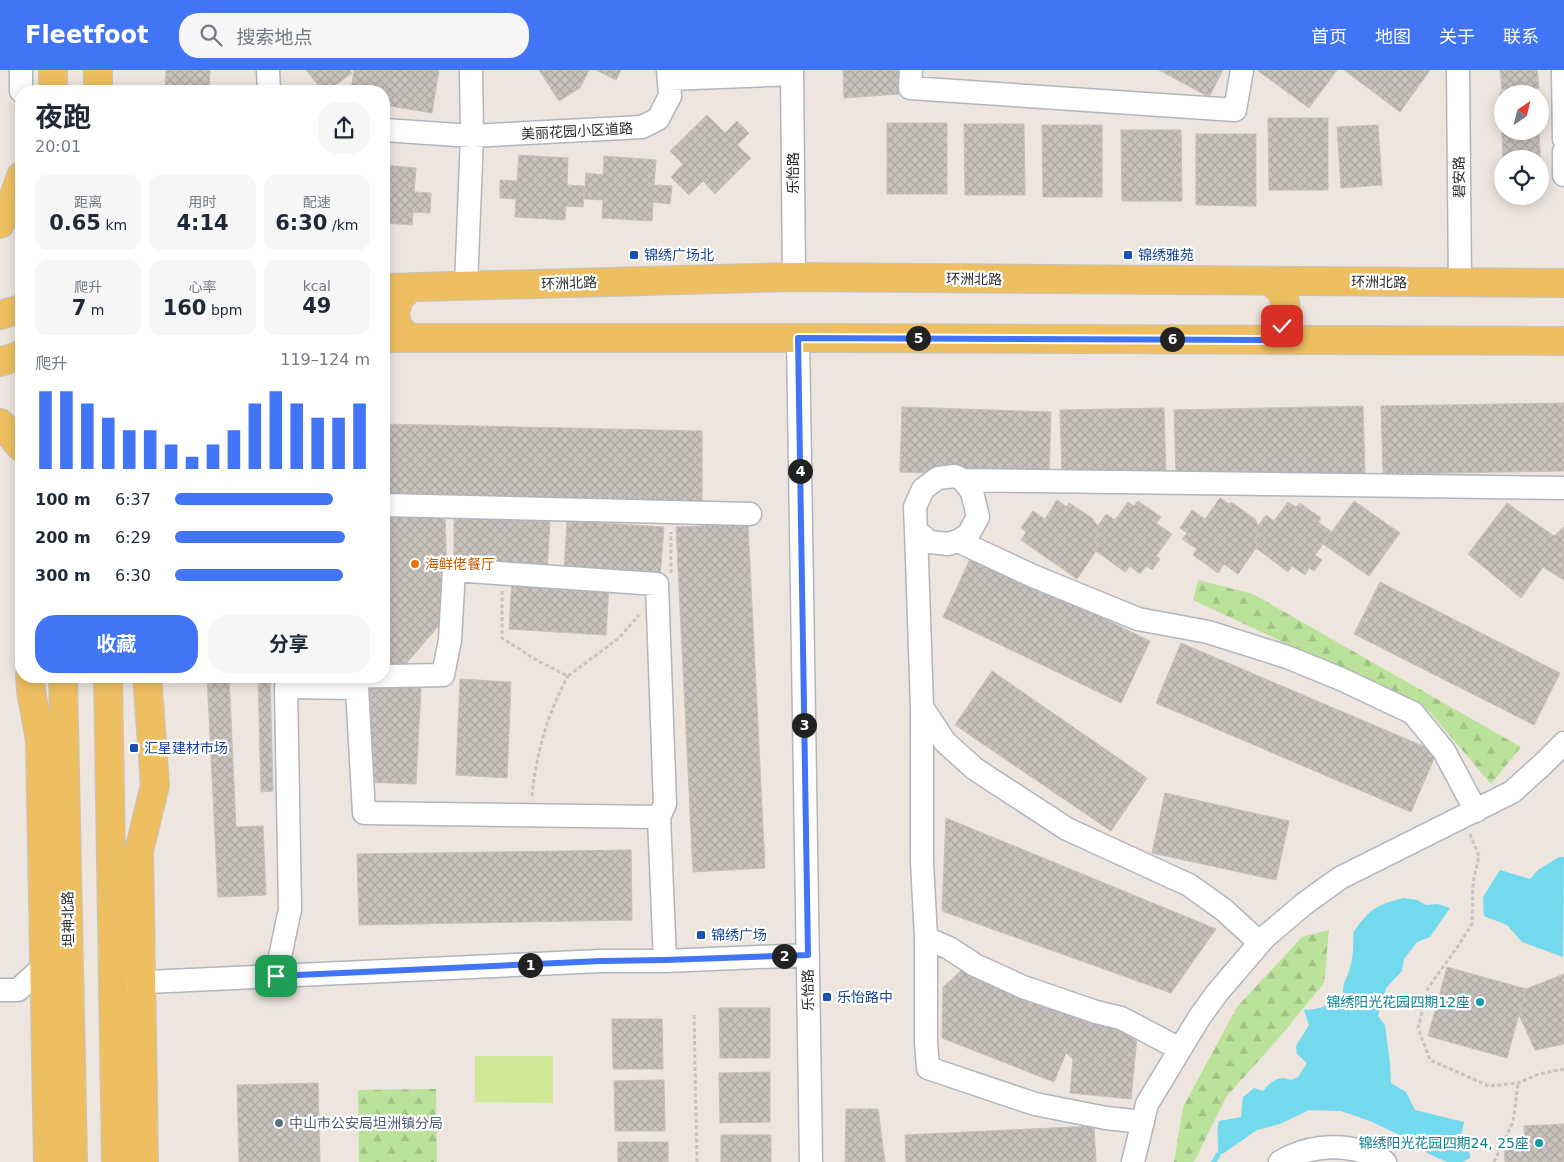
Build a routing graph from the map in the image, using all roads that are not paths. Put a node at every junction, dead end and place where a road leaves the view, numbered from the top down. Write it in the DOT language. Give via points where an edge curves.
graph roads {
  1 [pos="21,70"];
  2 [pos="98,70"];
  3 [pos="268,70"];
  4 [pos="471,70"];
  5 [pos="911,70"];
  6 [pos="1242,70"];
  7 [pos="1458,70"];
  8 [pos="1563,70"];
  9 [pos="792,72"];
  10 [pos="668,74"];
  11 [pos="21,85"];
  12 [pos="98,85"];
  13 [pos="269,85"];
  14 [pos="390,130"];
  15 [pos="472,136"];
  16 [pos="1564,139"];
  17 [pos="1564,152"];
  18 [pos="1564,175"];
  19 [pos="15,193"];
  20 [pos="0,224"];
  21 [pos="794,277"];
  22 [pos="1271,281"];
  23 [pos="1460,283"];
  24 [pos="1564,283"];
  25 [pos="466,286"];
  26 [pos="397,288"];
  27 [pos="15,311"];
  28 [pos="0,315"];
  29 [pos="396,338"];
  30 [pos="798,338"];
  31 [pos="1276,340"];
  32 [pos="1564,340"];
  33 [pos="15,358"];
  34 [pos="0,362"];
  35 [pos="0,423"];
  36 [pos="15,440"];
  37 [pos="963,480"];
  38 [pos="1564,488"];
  39 [pos="390,505"];
  40 [pos="750,514"];
  41 [pos="916,531"];
  42 [pos="958,541"];
  43 [pos="390,676"];
  44 [pos="30,683"];
  45 [pos="63,683"];
  46 [pos="108,683"];
  47 [pos="148,683"];
  48 [pos="283,683"];
  49 [pos="316,683"];
  50 [pos="922,707"];
  51 [pos="1564,743"];
  52 [pos="1468,814"];
  53 [pos="659,817"];
  54 [pos="68,928"];
  55 [pos="926,938"];
  56 [pos="1260,943"];
  57 [pos="808,955"];
  58 [pos="665,960"];
  59 [pos="45,965"];
  60 [pos="276,976"];
  61 [pos="141,982"];
  62 [pos="114,984"];
  63 [pos="9,990"];
  64 [pos="46,1022"];
  65 [pos="1180,1049"];
  66 [pos="71,1052"];
  67 [pos="1143,1122"];
  68 [pos="48,1162"];
  69 [pos="73,1162"];
  70 [pos="116,1162"];
  71 [pos="144,1162"];
  72 [pos="811,1162"];
  73 [pos="1133,1162"];
  74 [pos="1280,1162"];
  75 [pos="1385,1162"];
  1 -- 11 [label="street"];
  2 -- 12 [label="main road"];
  3 -- 13 [label="street"];
  4 -- 15 [label="street"];
  5 -- 6 [label="street" via="910,88 1235,110"];
  7 -- 23 [label="street, 碧安路"];
  8 -- 16 [label="street"];
  9 -- 10 [label="street"];
  9 -- 21 [label="street, 乐怡路"];
  10 -- 15 [label="street, 美丽花园小区道路" via="670,96 658,119 642,127"];
  14 -- 15 [label="street, 美丽花园小区道路"];
  15 -- 25 [label="street"];
  17 -- 18 [label="street"];
  19 -- 20 [label="main road"];
  21 -- 22 [label="main road, 环洲北路"];
  21 -- 25 [label="main road, 环洲北路"];
  22 -- 23 [label="main road, 环洲北路"];
  22 -- 31 [label="main road" via="1282,293 1286,311"];
  23 -- 24 [label="main road, 环洲北路"];
  25 -- 26 [label="main road, 环洲北路"];
  26 -- 29 [label="main road"];
  27 -- 28 [label="main road"];
  29 -- 30 [label="main road"];
  30 -- 31 [label="main road"];
  30 -- 57 [label="street, 乐怡路"];
  31 -- 32 [label="main road"];
  33 -- 34 [label="main road"];
  35 -- 36 [label="main road"];
  37 -- 38 [label="street"];
  37 -- 41 [label="street" via="955,476 938,478 922,489 915,507"];
  37 -- 42 [label="street" via="972,492 978,518 968,535"];
  39 -- 40 [label="street"];
  41 -- 42 [label="street" via="930,542 948,544"];
  41 -- 50 [label="street"];
  42 -- 52 [label="street" via="1138,619 1208,632 1287,657 1341,678 1413,713 1444,751"];
  43 -- 53 [label="street" via="443,675 450,640 454,570 656,584 665,804"];
  44 -- 59 [label="main road" via="40,740"];
  45 -- 54 [label="main road, 坦神北路"];
  46 -- 62 [label="main road"];
  47 -- 61 [label="main road" via="155,785 139,851"];
  48 -- 60 [label="street" via="285,900 289,913"];
  49 -- 53 [label="street" via="357,688 364,813"];
  50 -- 55 [label="street" via="922,862"];
  50 -- 56 [label="street" via="945,742 975,769 1067,829 1189,885 1224,910"];
  51 -- 52 [label="street" via="1512,792"];
  52 -- 56 [label="street" via="1340,878 1304,904"];
  53 -- 58 [label="street"];
  54 -- 59 [label="street"];
  54 -- 66 [label="main road, 坦神北路"];
  55 -- 65 [label="street" via="1023,987 1121,1018"];
  55 -- 67 [label="street" via="928,1068 1035,1104"];
  56 -- 65 [label="street" via="1217,992"];
  57 -- 58 [label="street"];
  57 -- 72 [label="street, 乐怡路"];
  58 -- 60 [label="street"];
  59 -- 63 [label="street"];
  59 -- 64 [label="main road"];
  60 -- 61 [label="street"];
  61 -- 62 [label="street"];
  61 -- 71 [label="main road"];
  62 -- 70 [label="main road"];
  63 -- 64 [label="street"];
  64 -- 66 [label="street"];
  64 -- 68 [label="main road"];
  65 -- 67 [label="street" via="1147,1104"];
  66 -- 69 [label="main road, 坦神北路"];
  67 -- 73 [label="street"];
  74 -- 75 [label="street" via="1299,1152 1331,1146 1363,1152"];
}
